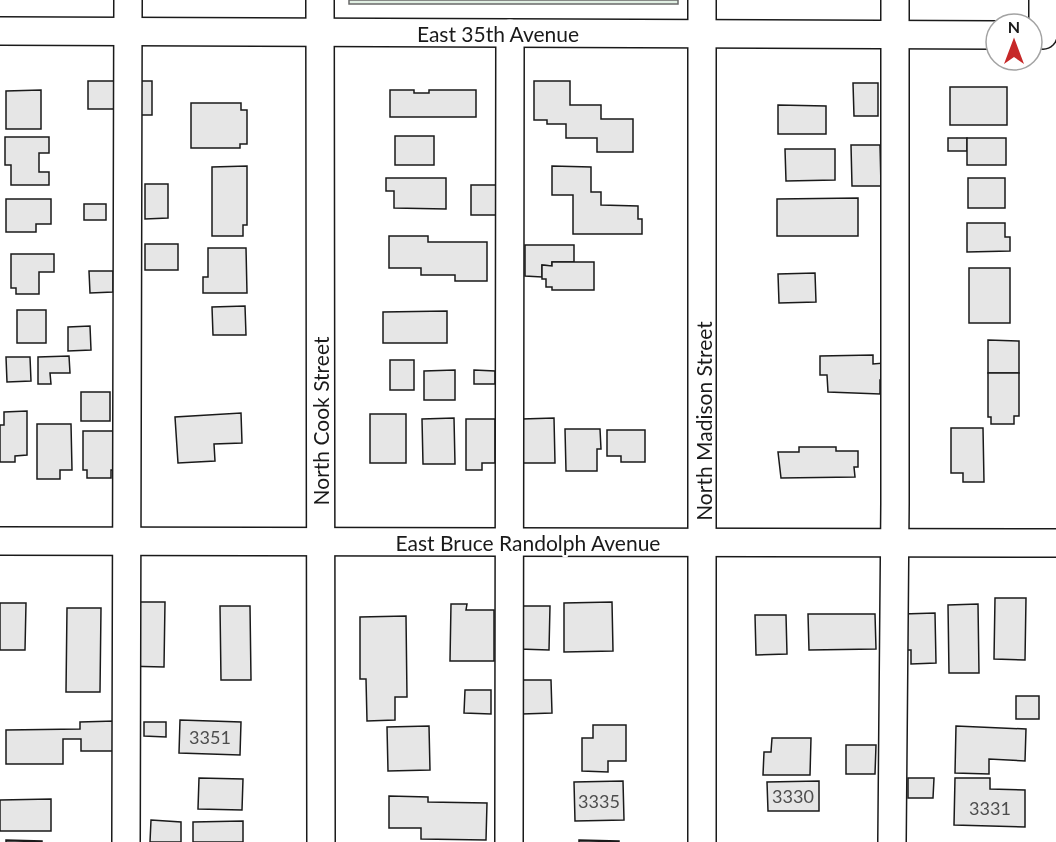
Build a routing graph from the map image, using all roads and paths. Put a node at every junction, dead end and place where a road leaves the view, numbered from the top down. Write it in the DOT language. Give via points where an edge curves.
graph roads {
  1 [pos="128,0"];
  2 [pos="320,0"];
  3 [pos="702,0"];
  4 [pos="895,0"];
  5 [pos="0,31"];
  6 [pos="128,32"];
  7 [pos="320,33"];
  8 [pos="510,33"];
  9 [pos="702,34"];
  10 [pos="895,35"];
  11 [pos="984,35"];
  12 [pos="0,541"];
  13 [pos="126,542"];
  14 [pos="319,542"];
  15 [pos="509,542"];
  16 [pos="703,542"];
  17 [pos="895,543"];
  18 [pos="1056,543"];
  19 [pos="126,842"];
  20 [pos="321,842"];
  21 [pos="509,842"];
  22 [pos="702,842"];
  23 [pos="892,842"];
  1 -- 6 [label="street"];
  2 -- 7 [label="street, North Cook Street"];
  3 -- 9 [label="street, North Madison Street"];
  4 -- 10 [label="street"];
  5 -- 6 [label="street, East 35th Avenue"];
  6 -- 7 [label="street, East 35th Avenue"];
  6 -- 13 [label="street"];
  7 -- 8 [label="street, East 35th Avenue"];
  7 -- 14 [label="street, North Cook Street"];
  8 -- 9 [label="street, East 35th Avenue"];
  8 -- 15 [label="street"];
  9 -- 10 [label="street, East 35th Avenue"];
  9 -- 16 [label="street, North Madison Street"];
  10 -- 11 [label="street, East 35th Avenue"];
  10 -- 17 [label="street"];
  12 -- 13 [label="street, East Bruce Randolph Avenue"];
  13 -- 14 [label="street, East Bruce Randolph Avenue"];
  13 -- 19 [label="street"];
  14 -- 15 [label="street, East Bruce Randolph Avenue"];
  14 -- 20 [label="street, North Cook Street"];
  15 -- 16 [label="street, East Bruce Randolph Avenue"];
  15 -- 21 [label="street"];
  16 -- 17 [label="street, East Bruce Randolph Avenue"];
  16 -- 22 [label="street, North Madison Street"];
  17 -- 18 [label="street, East Bruce Randolph Avenue"];
  17 -- 23 [label="street"];
}
